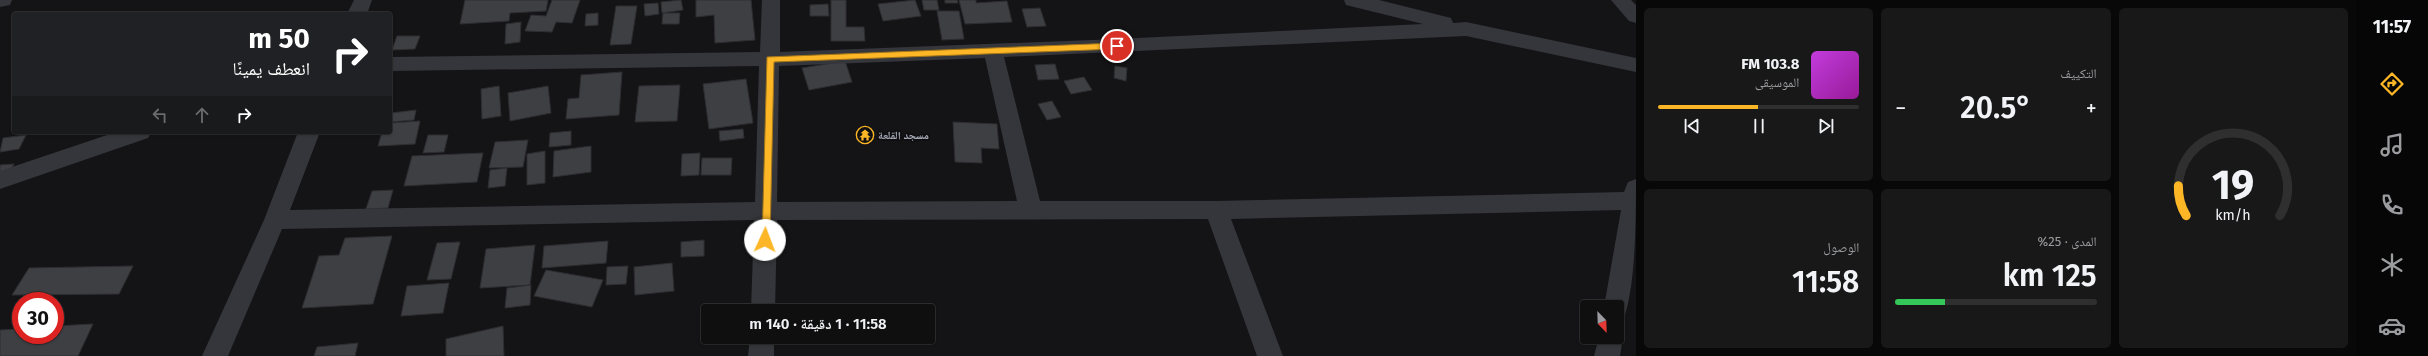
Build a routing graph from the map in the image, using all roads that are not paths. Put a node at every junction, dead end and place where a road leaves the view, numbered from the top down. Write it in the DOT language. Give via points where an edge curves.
graph roads {
  1 [pos="3,0"];
  2 [pos="363,0"];
  3 [pos="771,0"];
  4 [pos="1353,0"];
  5 [pos="1620,0"];
  6 [pos="0,1"];
  7 [pos="358,12"];
  8 [pos="1636,16"];
  9 [pos="1466,29"];
  10 [pos="993,51"];
  11 [pos="770,59"];
  12 [pos="392,64"];
  13 [pos="1636,65"];
  14 [pos="135,134"];
  15 [pos="308,134"];
  16 [pos="0,180"];
  17 [pos="1635,194"];
  18 [pos="1031,210"];
  19 [pos="1216,210"];
  20 [pos="766,211"];
  21 [pos="274,220"];
  22 [pos="1617,300"];
  23 [pos="763,304"];
  24 [pos="762,344"];
  25 [pos="1610,344"];
  26 [pos="215,356"];
  27 [pos="761,356"];
  28 [pos="1270,356"];
  29 [pos="1607,356"];
  1 -- 6 [label="street"];
  2 -- 7 [label="street"];
  3 -- 11 [label="street"];
  4 -- 9 [label="street"];
  5 -- 8 [label="street"];
  9 -- 10 [label="street"];
  9 -- 13 [label="street"];
  10 -- 11 [label="street"];
  10 -- 18 [label="street"];
  11 -- 12 [label="street"];
  11 -- 20 [label="street"];
  14 -- 16 [label="street"];
  15 -- 21 [label="street"];
  17 -- 19 [label="street"];
  17 -- 22 [label="street"];
  18 -- 19 [label="street"];
  18 -- 20 [label="street"];
  19 -- 28 [label="street"];
  20 -- 21 [label="street"];
  20 -- 23 [label="street"];
  21 -- 26 [label="street"];
  24 -- 27 [label="street"];
  25 -- 29 [label="street"];
}
